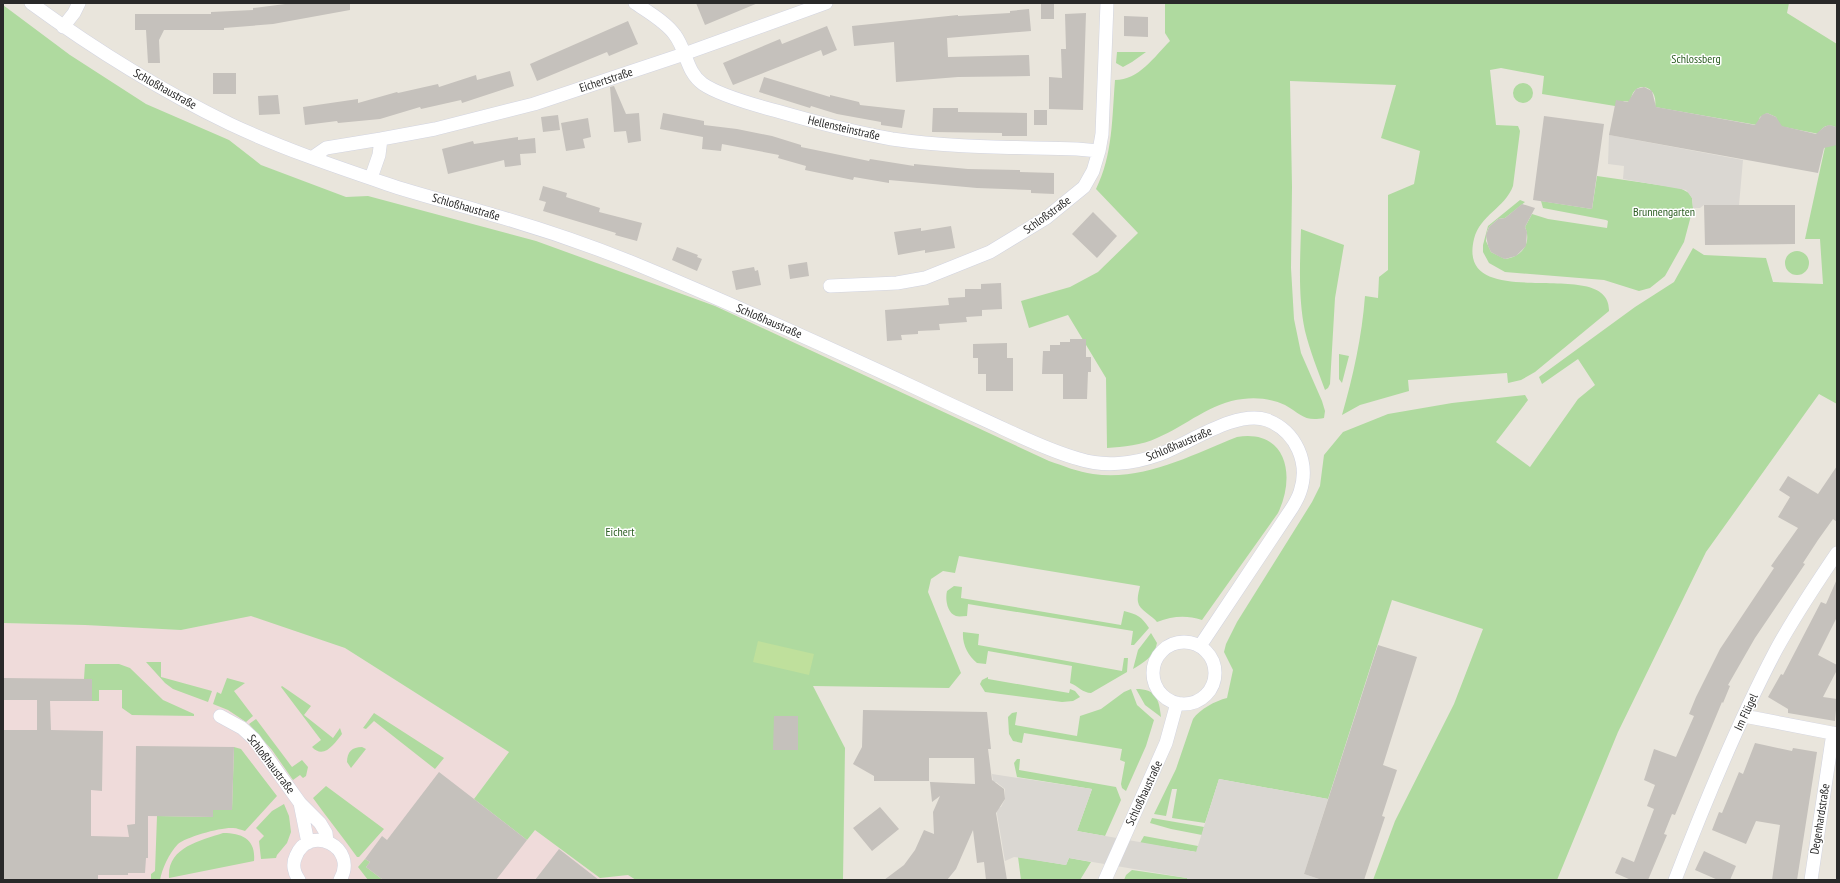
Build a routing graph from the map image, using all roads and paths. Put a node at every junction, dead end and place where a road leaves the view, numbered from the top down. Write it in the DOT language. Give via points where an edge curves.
graph roads {
  1 [pos="31,3"];
  2 [pos="79,3"];
  3 [pos="635,3"];
  4 [pos="826,3"];
  5 [pos="1107,3"];
  6 [pos="64,27"];
  7 [pos="684,54"];
  8 [pos="381,139"];
  9 [pos="1099,151"];
  10 [pos="313,157"];
  11 [pos="371,178"];
  12 [pos="830,286"];
  13 [pos="1837,553"];
  14 [pos="1200,646"];
  15 [pos="1177,703"];
  16 [pos="220,716"];
  17 [pos="1744,716"];
  18 [pos="1835,734"];
  19 [pos="300,803"];
  20 [pos="308,842"];
  21 [pos="327,842"];
  22 [pos="344,879"];
  23 [pos="299,880"];
  24 [pos="1105,880"];
  25 [pos="1675,880"];
  26 [pos="1811,880"];
  1 -- 6 [label="street, Schloßhaustraße"];
  2 -- 6 [label="street"];
  3 -- 7 [label="street, Hellensteinstraße" via="676,35"];
  4 -- 7 [label="street, Eichertstraße"];
  5 -- 9 [label="street, Schloßstraße" via="1103,121"];
  6 -- 10 [label="street, Schloßhaustraße" via="192,104 256,135"];
  7 -- 8 [label="street, Eichertstraße" via="511,111"];
  7 -- 9 [label="street, Hellensteinstraße" via="692,74 714,90 766,108 857,132 928,143"];
  8 -- 10 [label="street, Eichertstraße" via="326,148"];
  8 -- 11 [label="street" via="379,155"];
  9 -- 12 [label="street, Schloßstraße" via="1090,178 1076,194 1046,218 990,252 925,278 897,283"];
  10 -- 11 [label="street, Schloßhaustraße"];
  11 -- 14 [label="street, Schloßhaustraße" via="523,224 609,254 826,346 1016,435 1076,459 1109,464 1143,460 1239,420 1257,418 1272,423 1286,432 1297,444 1303,466 1300,491 1290,511"];
  13 -- 17 [label="street, Im Flügel" via="1777,650"];
  14 -- 15 [label="street" via="1212,659 1215,668 1213,683 1208,693 1199,700 1188,704"];
  14 -- 15 [label="street" via="1192,642 1175,642 1160,651 1155,659 1153,677 1157,689 1165,698"];
  15 -- 24 [label="street, Schloßhaustraße" via="1164,750"];
  16 -- 19 [label="street, Schloßhaustraße" via="242,728 254,739"];
  17 -- 18 [label="street"];
  17 -- 25 [label="street, Im Flügel"];
  18 -- 26 [label="street, Degenhardstraße"];
  19 -- 20 [label="street, Schloßhaustraße"];
  19 -- 21 [label="street, Schloßhaustraße" via="320,822 326,833"];
  20 -- 21 [label="street"];
  20 -- 23 [label="street" via="299,850 294,861 294,869"];
  21 -- 22 [label="street, Schloßhaustraße" via="335,846 342,856"];
}
